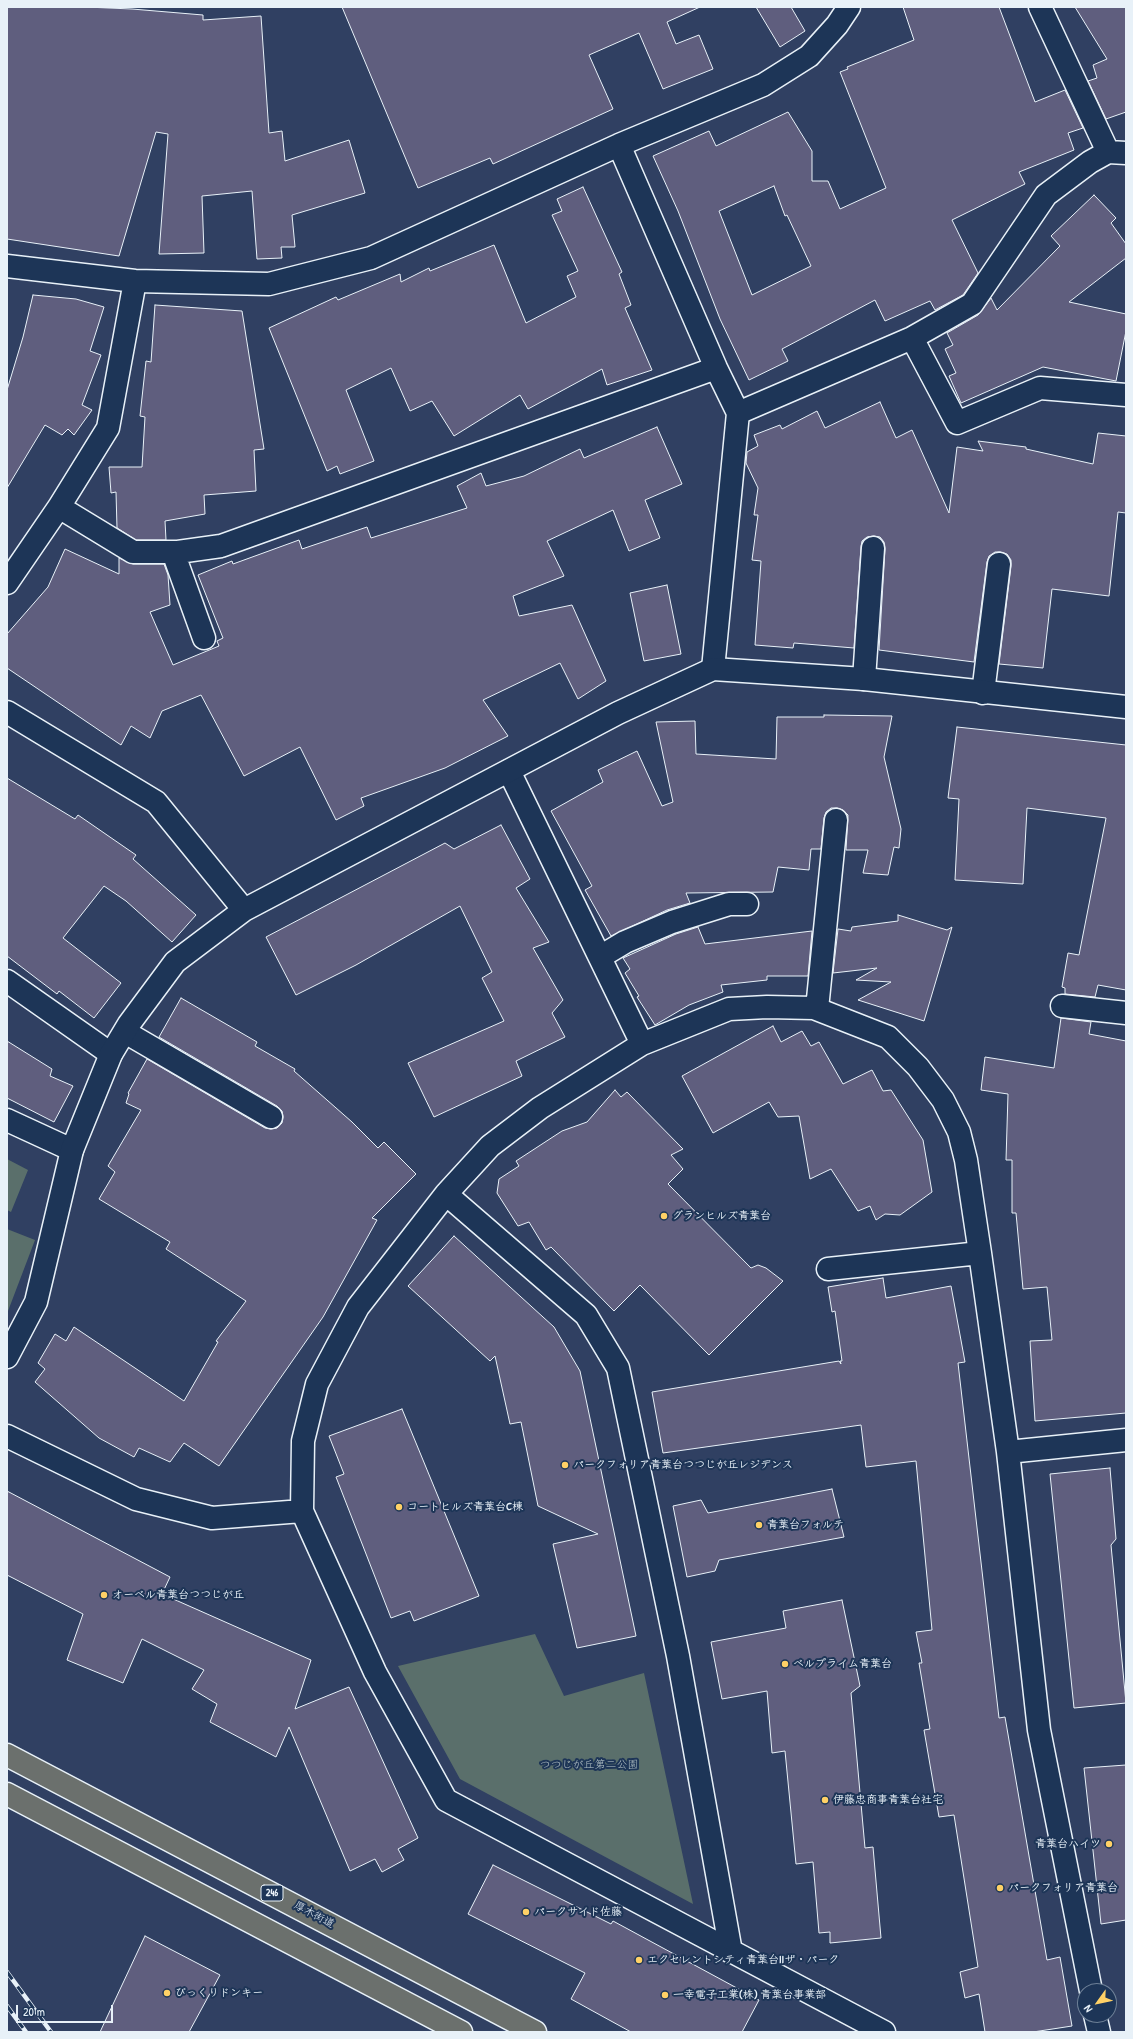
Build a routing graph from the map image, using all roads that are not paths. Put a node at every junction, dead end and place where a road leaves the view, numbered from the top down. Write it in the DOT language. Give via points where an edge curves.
graph roads {
  1 [pos="850,7"];
  2 [pos="1040,7"];
  3 [pos="619,145"];
  4 [pos="1117,153"];
  5 [pos="7,266"];
  6 [pos="135,281"];
  7 [pos="912,338"];
  8 [pos="716,368"];
  9 [pos="1126,395"];
  10 [pos="738,413"];
  11 [pos="59,507"];
  12 [pos="873,548"];
  13 [pos="173,552"];
  14 [pos="999,564"];
  15 [pos="7,583"];
  16 [pos="204,638"];
  17 [pos="713,669"];
  18 [pos="864,679"];
  19 [pos="983,693"];
  20 [pos="1126,707"];
  21 [pos="7,712"];
  22 [pos="509,771"];
  23 [pos="836,820"];
  24 [pos="747,904"];
  25 [pos="244,910"];
  26 [pos="600,957"];
  27 [pos="7,981"];
  28 [pos="1062,1006"];
  29 [pos="817,1009"];
  30 [pos="1126,1013"];
  31 [pos="125,1032"];
  32 [pos="642,1044"];
  33 [pos="111,1054"];
  34 [pos="271,1117"];
  35 [pos="7,1120"];
  36 [pos="72,1150"];
  37 [pos="446,1194"];
  38 [pos="980,1253"];
  39 [pos="828,1269"];
  40 [pos="7,1357"];
  41 [pos="7,1436"];
  42 [pos="1126,1440"];
  43 [pos="1008,1452"];
  44 [pos="302,1511"];
  45 [pos="7,1755"];
  46 [pos="7,1794"];
  47 [pos="730,1952"];
  48 [pos="1089,1983"];
  49 [pos="461,2032"];
  50 [pos="535,2032"];
  51 [pos="884,2032"];
  1 -- 3 [label="street" via="809,56 763,85"];
  2 -- 4 [label="street"];
  3 -- 6 [label="street" via="371,258 269,284"];
  3 -- 8 [label="street"];
  4 -- 7 [label="street" via="1090,162 1046,194 972,304"];
  5 -- 6 [label="street"];
  6 -- 11 [label="street" via="108,428"];
  7 -- 9 [label="street" via="957,423 1040,388"];
  7 -- 10 [label="street"];
  8 -- 10 [label="street"];
  8 -- 13 [label="street" via="221,546"];
  10 -- 17 [label="street"];
  11 -- 13 [label="street" via="133,552"];
  11 -- 15 [label="street"];
  12 -- 18 [label="street"];
  13 -- 16 [label="street"];
  14 -- 19 [label="street"];
  17 -- 18 [label="street"];
  17 -- 22 [label="street" via="618,713"];
  18 -- 19 [label="street"];
  19 -- 20 [label="street"];
  21 -- 25 [label="street" via="156,802"];
  22 -- 25 [label="street"];
  22 -- 26 [label="street"];
  23 -- 29 [label="street"];
  24 -- 26 [label="street" via="729,904 672,922 625,942"];
  25 -- 31 [label="street" via="175,962"];
  26 -- 32 [label="street"];
  27 -- 33 [label="street"];
  28 -- 30 [label="street"];
  29 -- 32 [label="street" via="767,1007 729,1010"];
  29 -- 38 [label="street" via="888,1037 918,1067 943,1100 958,1132 966,1160"];
  31 -- 33 [label="street"];
  31 -- 34 [label="street"];
  32 -- 37 [label="street" via="540,1108 490,1146"];
  33 -- 36 [label="street"];
  35 -- 36 [label="street"];
  36 -- 40 [label="street" via="36,1302"];
  37 -- 44 [label="street" via="358,1307 317,1384 303,1440"];
  37 -- 47 [label="street" via="586,1315 618,1368 678,1656"];
  38 -- 39 [label="street"];
  38 -- 43 [label="street"];
  41 -- 44 [label="street" via="136,1499 212,1518"];
  42 -- 43 [label="street"];
  43 -- 48 [label="street" via="1039,1730"];
  44 -- 47 [label="street" via="375,1672 446,1800"];
  45 -- 50 [label="highway, 厚木街道 / 246"];
  46 -- 49 [label="highway"];
  47 -- 51 [label="street"];
}
